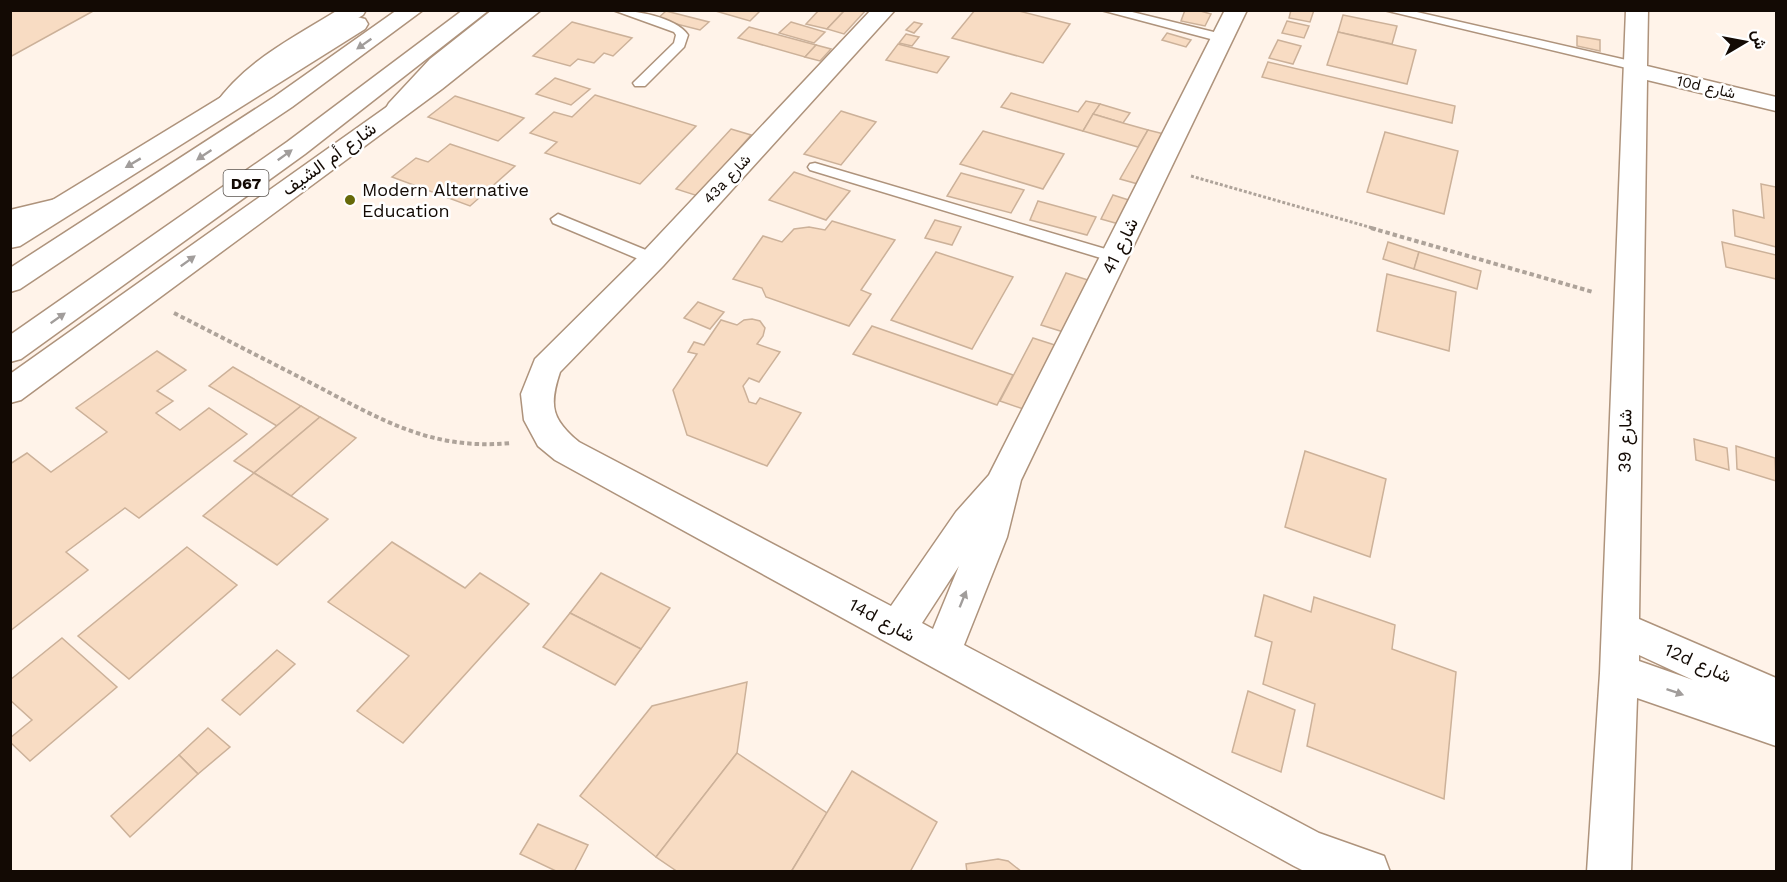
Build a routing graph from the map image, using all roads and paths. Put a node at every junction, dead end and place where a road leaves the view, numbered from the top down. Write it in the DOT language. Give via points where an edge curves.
graph roads {
  1 [pos="355,10"];
  2 [pos="379,10"];
  3 [pos="412,10"];
  4 [pos="478,10"];
  5 [pos="506,10"];
  6 [pos="530,10"];
  7 [pos="619,10"];
  8 [pos="884,10"];
  9 [pos="1107,10"];
  10 [pos="1236,10"];
  11 [pos="1390,10"];
  12 [pos="1637,10"];
  13 [pos="1222,38"];
  14 [pos="1634,75"];
  15 [pos="640,83"];
  16 [pos="1776,104"];
  17 [pos="226,106"];
  18 [pos="398,108"];
  19 [pos="1776,112"];
  20 [pos="1159,166"];
  21 [pos="815,167"];
  22 [pos="60,207"];
  23 [pos="10,219"];
  24 [pos="558,219"];
  25 [pos="10,239"];
  26 [pos="1114,257"];
  27 [pos="653,259"];
  28 [pos="10,282"];
  29 [pos="141,296"];
  30 [pos="1629,302"];
  31 [pos="10,351"];
  32 [pos="10,391"];
  33 [pos="550,437"];
  34 [pos="1004,480"];
  35 [pos="897,628"];
  36 [pos="1620,629"];
  37 [pos="942,653"];
  38 [pos="1619,674"];
  39 [pos="1776,697"];
  40 [pos="1776,727"];
  41 [pos="1321,861"];
  42 [pos="1368,872"];
  43 [pos="1609,872"];
  1 -- 17 [label="street" via="277,56 239,88"];
  2 -- 17 [label="street"];
  3 -- 28 [label="street, D67, one-way" via="283,102"];
  31 -- 4 [label="street, شارع أم الشيف / D67, one-way" via="296,148"];
  5 -- 18 [label="street" via="438,64"];
  6 -- 18 [label="street, شارع أم الشيف"];
  7 -- 15 [label="lane" via="678,29 682,35 680,44"];
  8 -- 27 [label="street, 43a شارع"];
  9 -- 13 [label="lane"];
  10 -- 13 [label="street, شارع 41"];
  11 -- 14 [label="lane"];
  12 -- 14 [label="street, شارع 39"];
  13 -- 20 [label="street, شارع 41"];
  14 -- 16 [label="street, 10d شارع"];
  14 -- 19 [label="street, 10d شارع"];
  14 -- 30 [label="street, شارع 39"];
  17 -- 22 [label="street, one-way"];
  29 -- 18 [label="street, شارع أم الشيف, one-way"];
  20 -- 26 [label="street, شارع 41"];
  20 -- 30 [label="path"];
  21 -- 26 [label="lane"];
  22 -- 23 [label="street"];
  22 -- 25 [label="street"];
  24 -- 27 [label="lane"];
  26 -- 34 [label="street, شارع 41"];
  27 -- 33 [label="street, 43a شارع" via="546,367 537,394 540,420"];
  29 -- 32 [label="street, شارع أم الشيف"];
  29 -- 33 [label="path" via="401,429 431,438 499,445"];
  30 -- 36 [label="street, شارع 39"];
  33 -- 35 [label="street, 14d شارع" via="567,451"];
  34 -- 35 [label="street, شارع 41" via="968,524"];
  37 -- 34 [label="street, شارع 41, one-way" via="989,537"];
  35 -- 37 [label="street, 14d شارع"];
  36 -- 38 [label="street, شارع 39"];
  36 -- 39 [label="street, 12d شارع"];
  37 -- 41 [label="street, 14d شارع"];
  38 -- 40 [label="street, 12d شارع, one-way"];
  38 -- 43 [label="street, شارع 39"];
  41 -- 42 [label="street, 14d شارع"];
}
